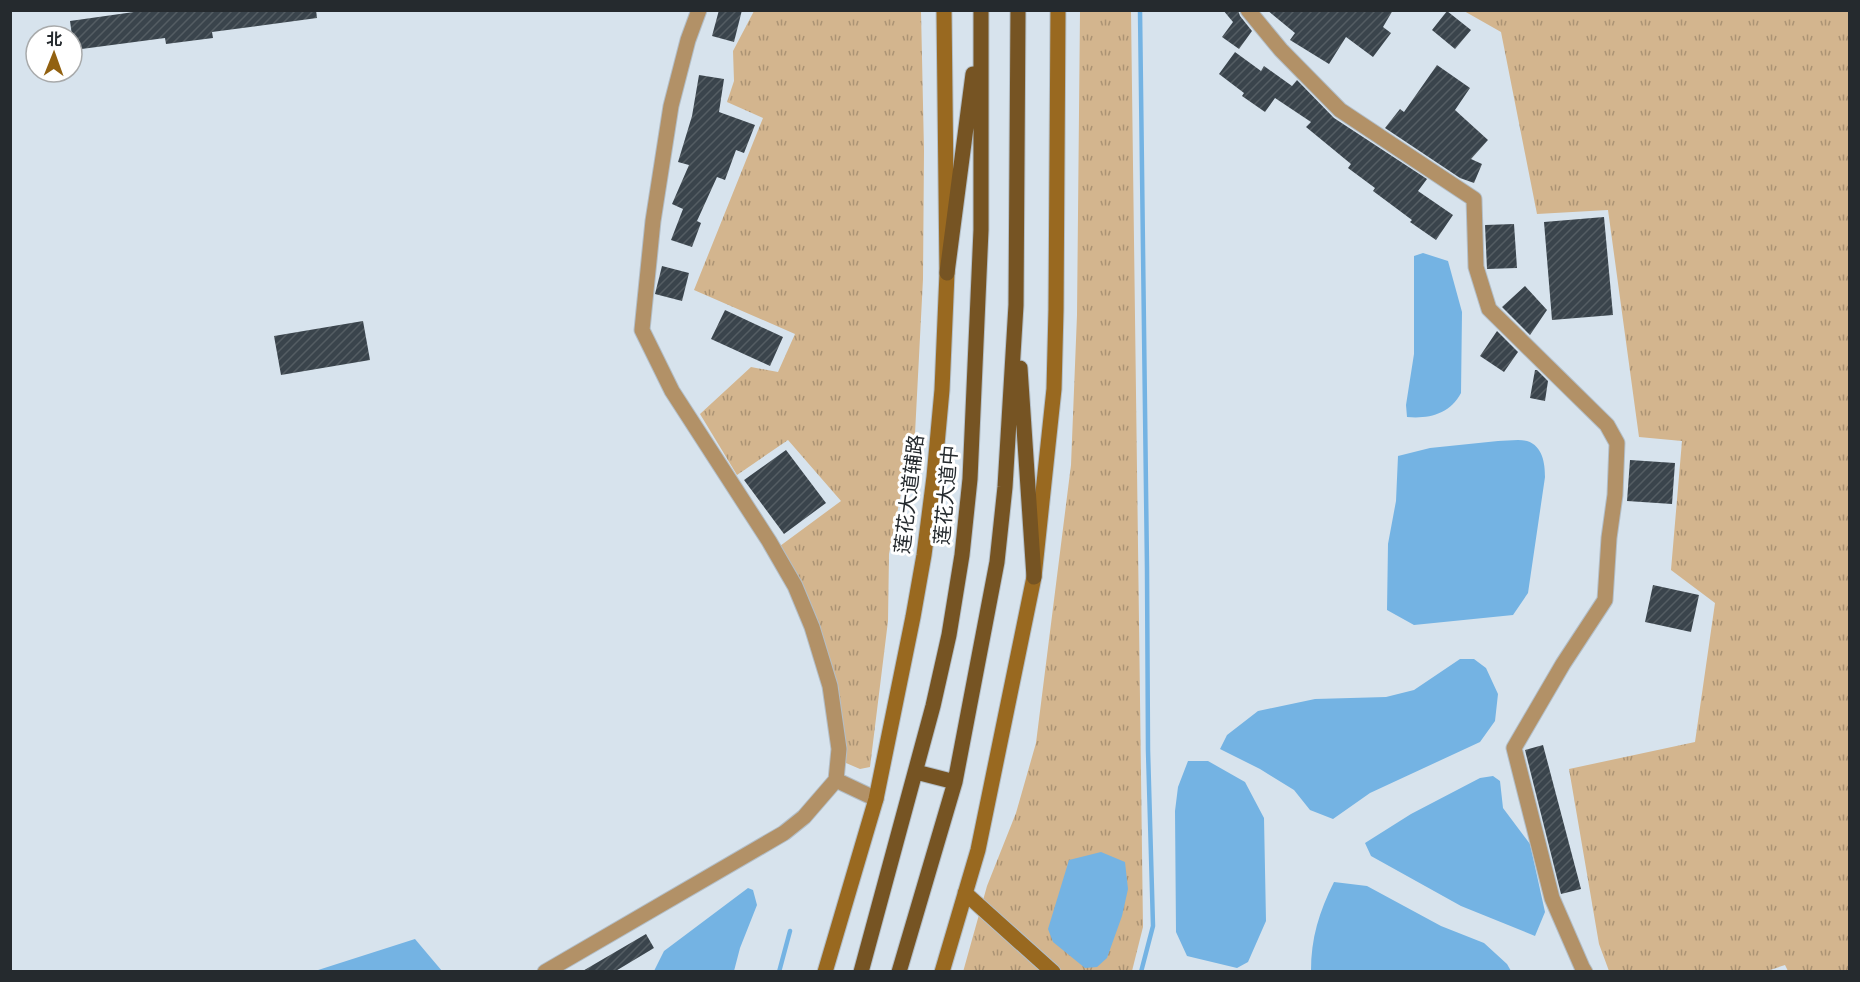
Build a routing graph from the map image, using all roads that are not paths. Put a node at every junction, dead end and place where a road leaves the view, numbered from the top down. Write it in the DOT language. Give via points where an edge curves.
graph roads {
  1 [pos="699,10"];
  2 [pos="944,10"];
  3 [pos="1018,10"];
  4 [pos="1058,10"];
  5 [pos="1248,10"];
  6 [pos="981,14"];
  7 [pos="946,273"];
  8 [pos="1016,305"];
  9 [pos="1034,578"];
  10 [pos="916,772"];
  11 [pos="836,780"];
  12 [pos="955,782"];
  13 [pos="876,799"];
  14 [pos="965,893"];
  15 [pos="545,972"];
  16 [pos="825,972"];
  17 [pos="861,972"];
  18 [pos="899,972"];
  19 [pos="942,972"];
  20 [pos="1053,972"];
  21 [pos="1585,972"];
  1 -- 11 [label="street" via="671,106 653,220 642,330 672,391 795,586 830,686 839,749"];
  2 -- 7 [label="street, 莲花大道辅路"];
  3 -- 8 [label="main road"];
  4 -- 9 [label="street" via="1054,389"];
  5 -- 21 [label="street" via="1340,110 1474,199 1476,267 1489,309 1607,425 1617,443 1605,600 1514,748 1552,898"];
  6 -- 7 [label="main road"];
  6 -- 10 [label="main road, 莲花大道中" via="981,230 970,479 949,635"];
  7 -- 13 [label="street, 莲花大道辅路" via="942,390 924,555"];
  8 -- 9 [label="main road"];
  8 -- 12 [label="main road" via="997,562"];
  9 -- 14 [label="street" via="978,850"];
  10 -- 12 [label="main road"];
  10 -- 17 [label="main road, 莲花大道中"];
  11 -- 13 [label="street"];
  11 -- 15 [label="street" via="804,817 783,833"];
  12 -- 18 [label="main road"];
  13 -- 16 [label="street, 莲花大道辅路"];
  14 -- 19 [label="street"];
  14 -- 20 [label="street"];
}
